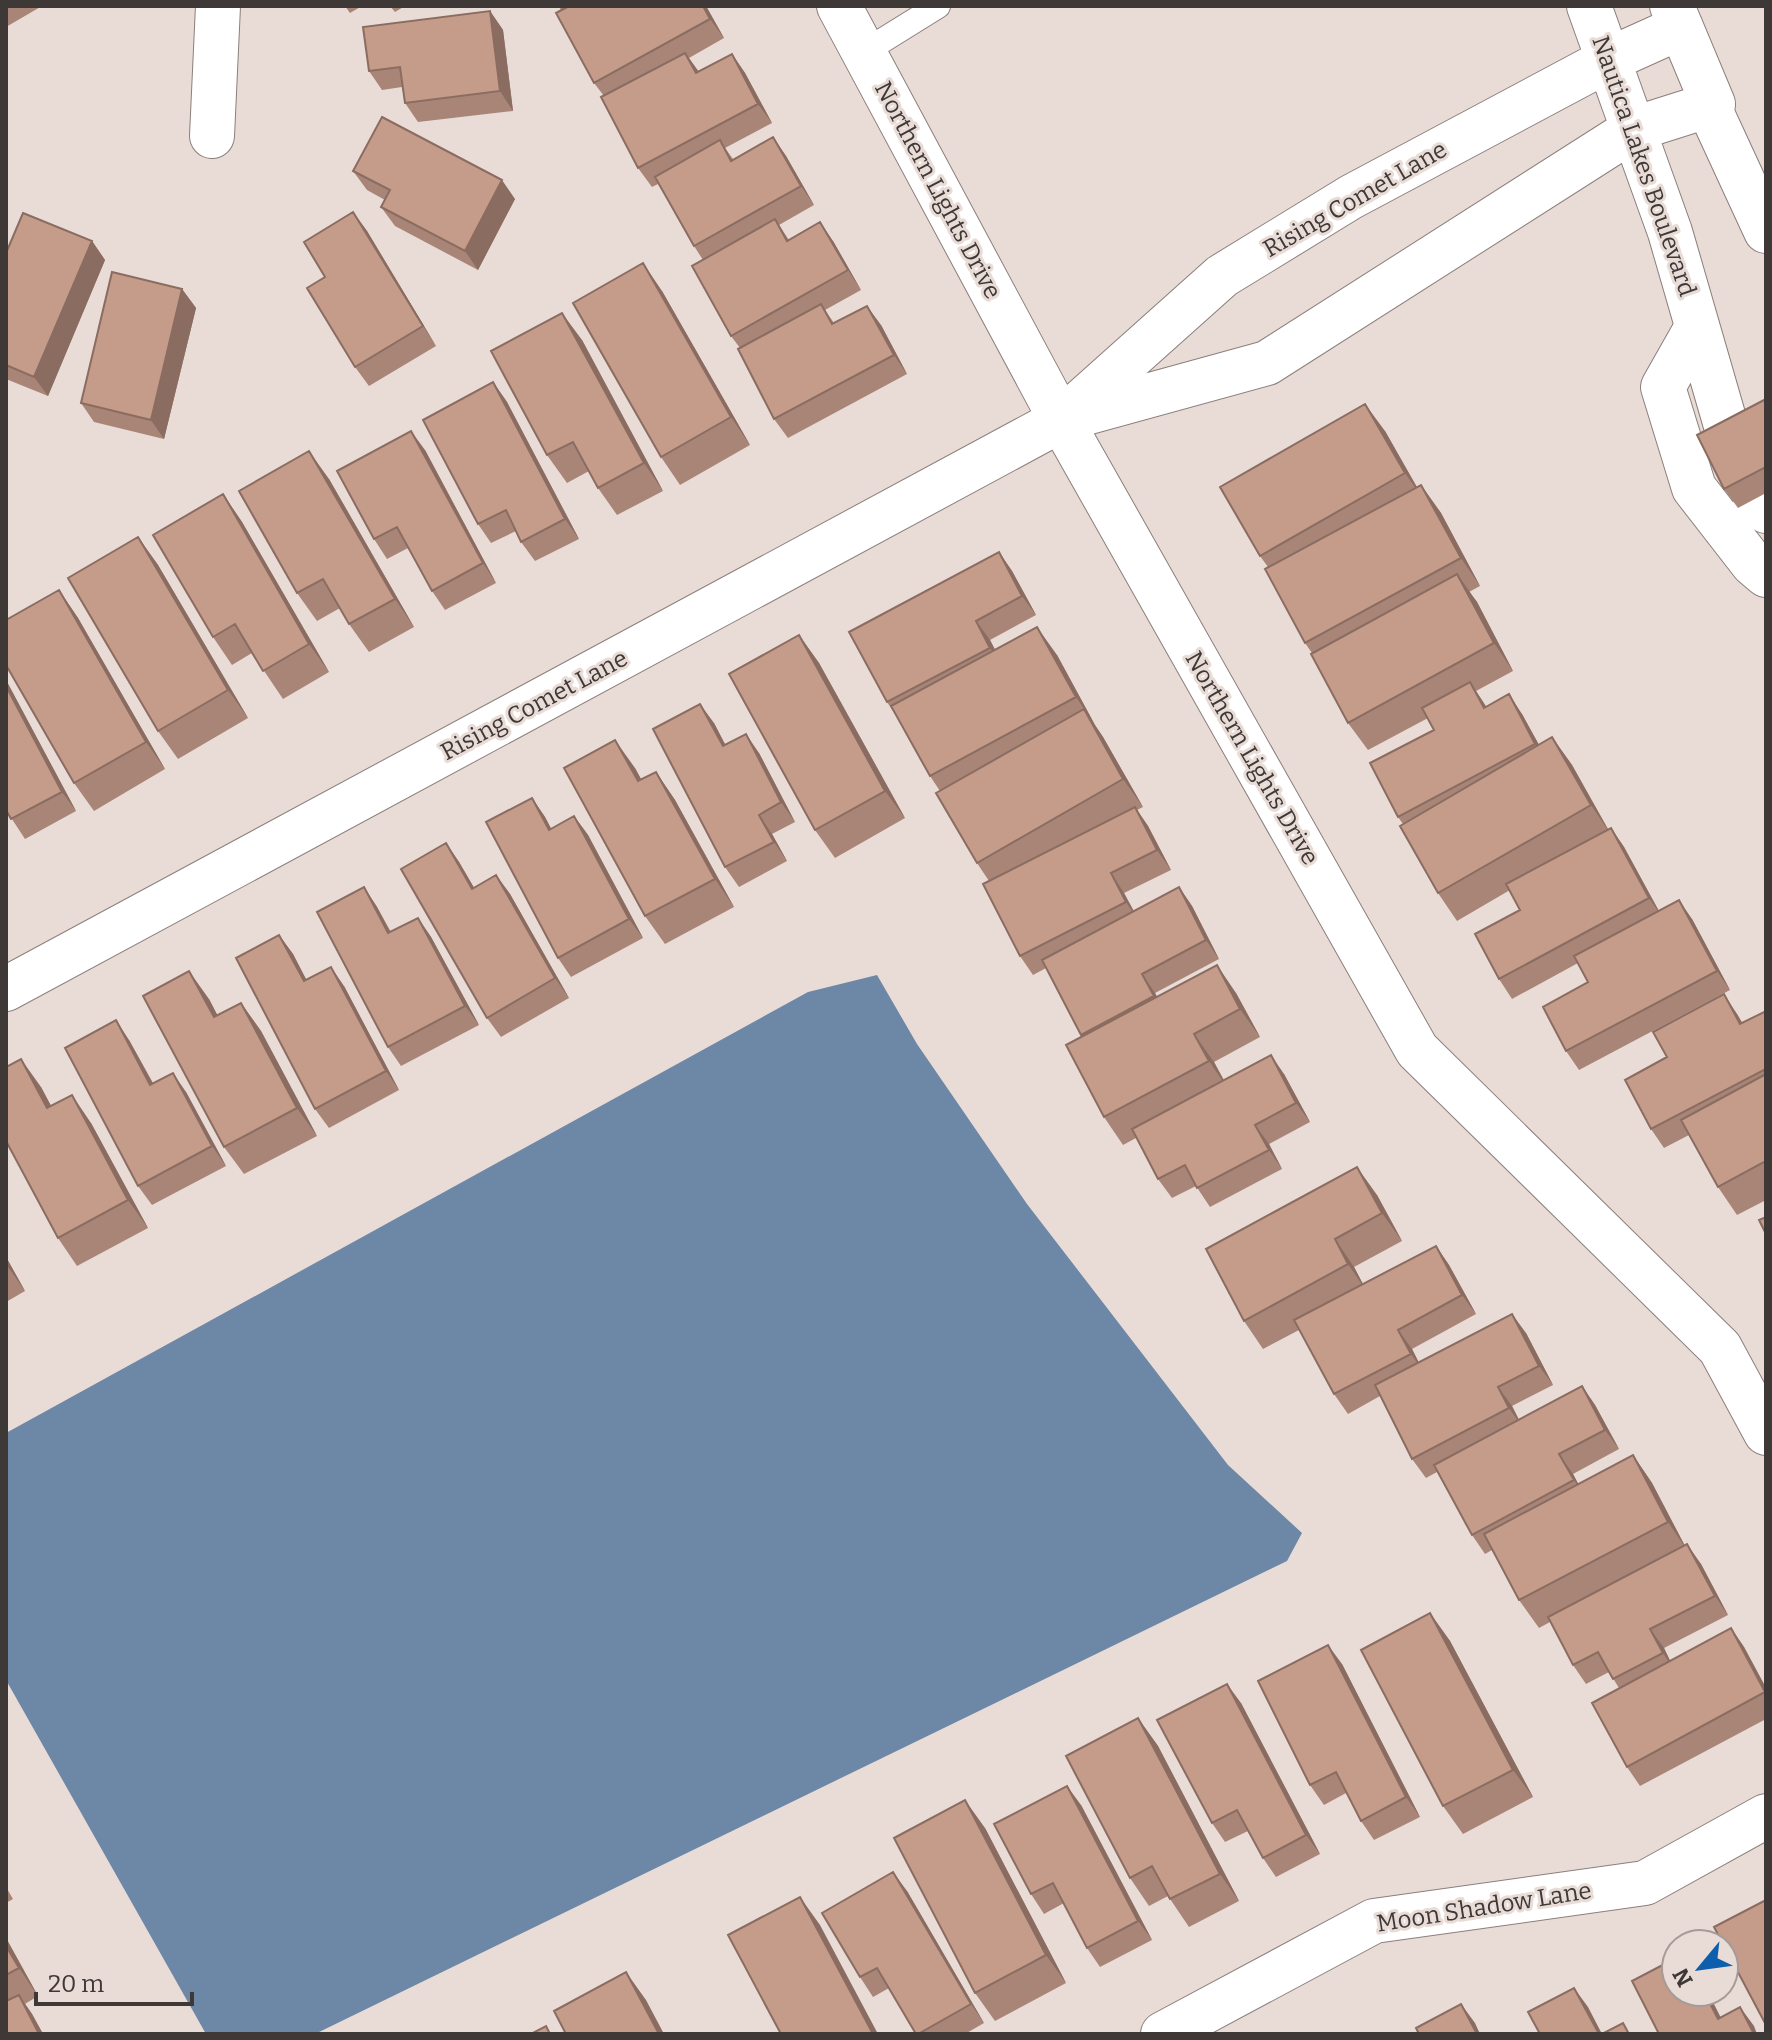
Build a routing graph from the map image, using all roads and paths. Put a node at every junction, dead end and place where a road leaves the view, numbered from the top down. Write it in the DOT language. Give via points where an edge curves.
graph roads {
  1 [pos="218,6"];
  2 [pos="839,6"];
  3 [pos="938,6"];
  4 [pos="1589,6"];
  5 [pos="1677,17"];
  6 [pos="864,52"];
  7 [pos="1608,60"];
  8 [pos="1713,104"];
  9 [pos="1634,129"];
  10 [pos="212,136"];
  11 [pos="1766,231"];
  12 [pos="1697,327"];
  13 [pos="1061,420"];
  14 [pos="1731,443"];
  15 [pos="1766,575"];
  16 [pos="6,989"];
  17 [pos="1766,1433"];
  18 [pos="1766,1816"];
  19 [pos="1163,2034"];
  1 -- 10 [label="street"];
  2 -- 6 [label="street, Northern Lights Drive"];
  3 -- 6 [label="lane"];
  4 -- 7 [label="street, Nautica Lakes Boulevard"];
  5 -- 7 [label="street, Rising Comet Lane"];
  5 -- 8 [label="street"];
  6 -- 13 [label="street, Northern Lights Drive"];
  7 -- 9 [label="street, Nautica Lakes Boulevard"];
  7 -- 13 [label="street, Rising Comet Lane" via="1351,197 1222,276"];
  8 -- 9 [label="street, Rising Comet Lane"];
  8 -- 11 [label="street" via="1712,114"];
  9 -- 12 [label="street, Nautica Lakes Boulevard"];
  9 -- 13 [label="street, Rising Comet Lane" via="1267,363"];
  12 -- 14 [label="street, Nautica Lakes Boulevard"];
  12 -- 15 [label="street, Nautica Lakes Boulevard" via="1663,387 1694,488"];
  13 -- 16 [label="street, Rising Comet Lane"];
  13 -- 17 [label="street, Northern Lights Drive" via="1417,1050 1720,1348"];
  18 -- 19 [label="street, Moon Shadow Lane" via="1645,1883 1374,1921"];
}
